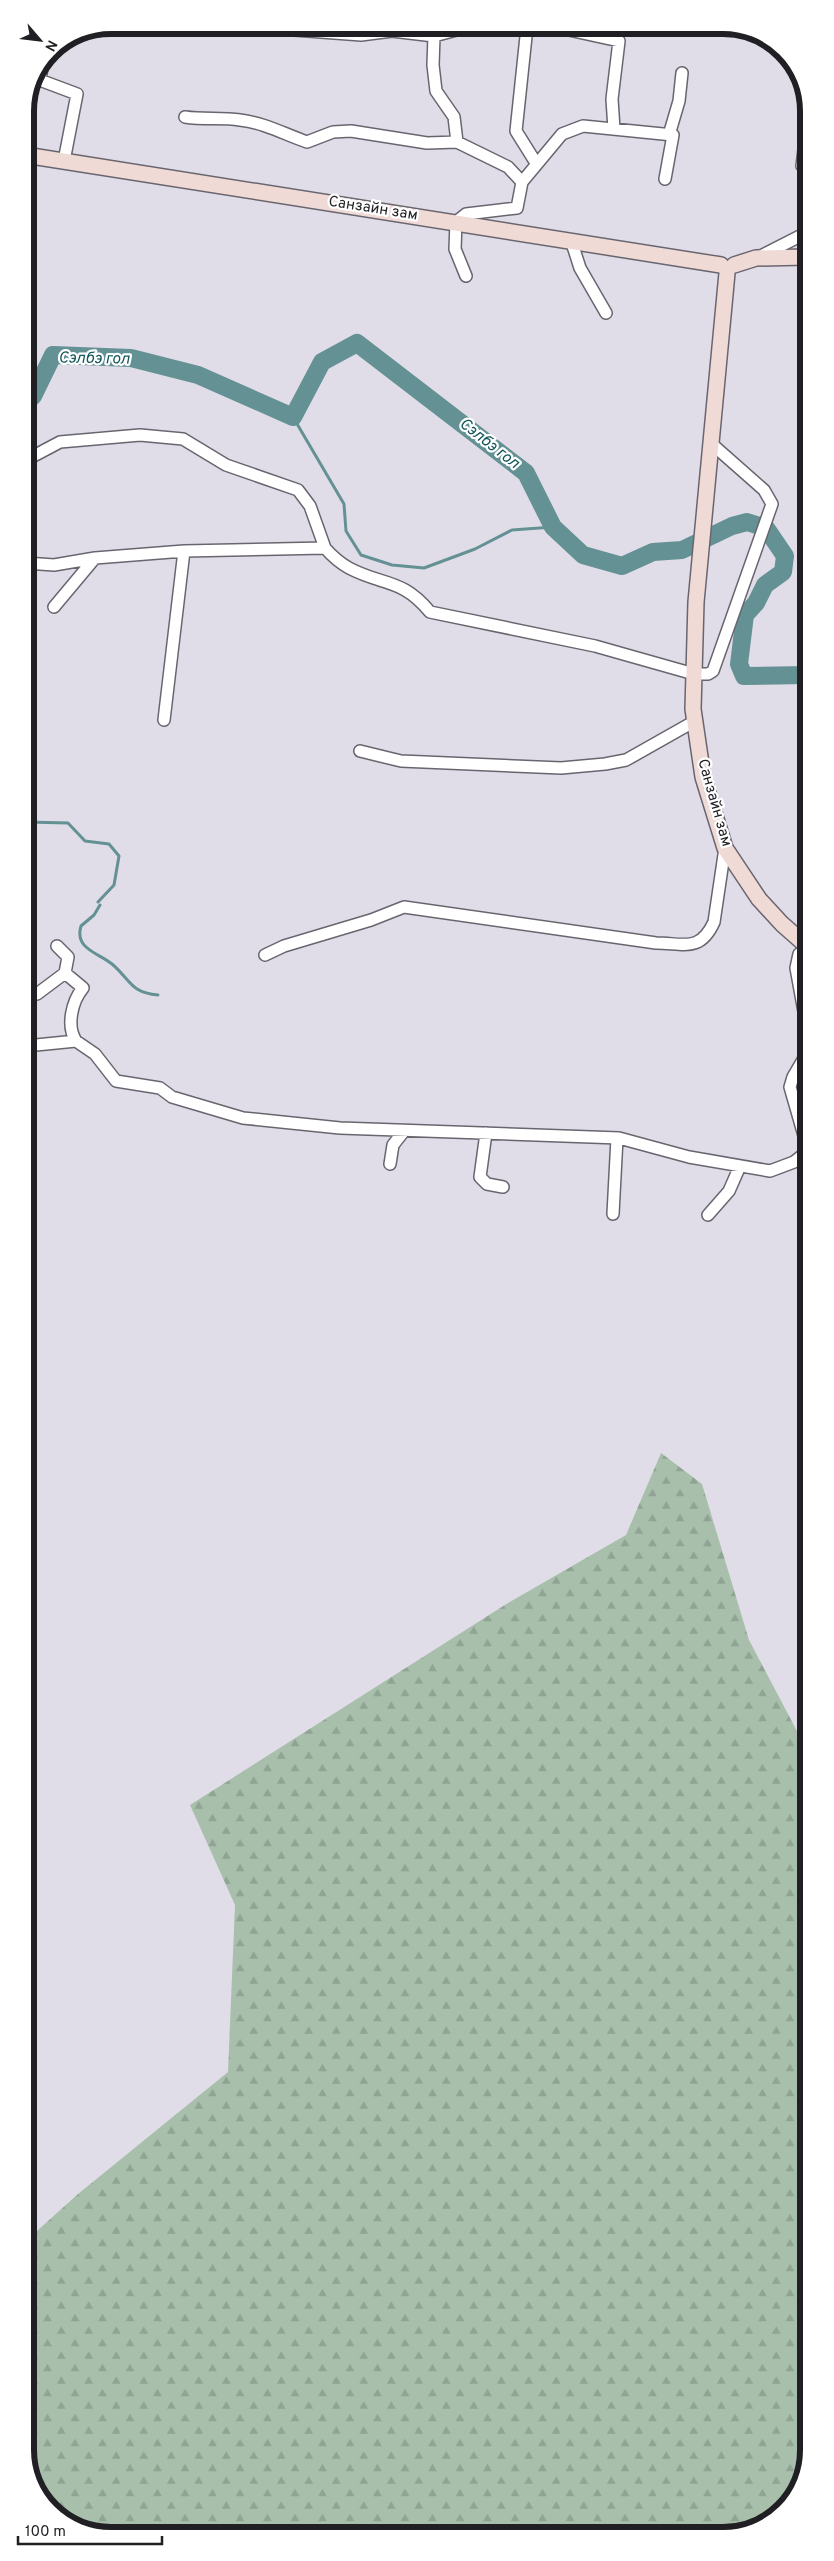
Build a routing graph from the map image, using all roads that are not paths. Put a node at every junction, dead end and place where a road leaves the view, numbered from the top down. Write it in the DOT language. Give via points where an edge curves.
graph roads {
  1 [pos="417,34"];
  2 [pos="442,34"];
  3 [pos="525,34"];
  4 [pos="586,34"];
  5 [pos="434,36"];
  6 [pos="682,73"];
  7 [pos="40,80"];
  8 [pos="186,117"];
  9 [pos="614,129"];
  10 [pos="669,135"];
  11 [pos="457,142"];
  12 [pos="34,156"];
  13 [pos="64,161"];
  14 [pos="536,163"];
  15 [pos="665,179"];
  16 [pos="522,182"];
  17 [pos="456,222"];
  18 [pos="800,236"];
  19 [pos="571,240"];
  20 [pos="800,257"];
  21 [pos="756,258"];
  22 [pos="727,268"];
  23 [pos="466,276"];
  24 [pos="606,313"];
  25 [pos="712,445"];
  26 [pos="34,456"];
  27 [pos="325,548"];
  28 [pos="184,551"];
  29 [pos="95,558"];
  30 [pos="34,564"];
  31 [pos="54,607"];
  32 [pos="694,674"];
  33 [pos="164,720"];
  34 [pos="695,721"];
  35 [pos="360,751"];
  36 [pos="725,848"];
  37 [pos="800,941"];
  38 [pos="57,946"];
  39 [pos="800,953"];
  40 [pos="265,956"];
  41 [pos="65,973"];
  42 [pos="800,990"];
  43 [pos="37,994"];
  44 [pos="76,1041"];
  45 [pos="34,1045"];
  46 [pos="800,1065"];
  47 [pos="800,1122"];
  48 [pos="404,1131"];
  49 [pos="486,1133"];
  50 [pos="617,1138"];
  51 [pos="800,1157"];
  52 [pos="390,1164"];
  53 [pos="740,1166"];
  54 [pos="503,1187"];
  55 [pos="613,1214"];
  56 [pos="708,1215"];
  1 -- 5 [label="street"];
  2 -- 5 [label="street"];
  3 -- 14 [label="street" via="516,131"];
  4 -- 9 [label="street" via="619,41 612,99"];
  5 -- 11 [label="street" via="436,91 454,117"];
  6 -- 10 [label="street" via="678,108"];
  7 -- 13 [label="street" via="77,94"];
  8 -- 11 [label="street" via="239,119 272,126 307,142 333,132 351,131 427,143"];
  9 -- 10 [label="street"];
  9 -- 14 [label="street" via="583,126 562,134"];
  10 -- 15 [label="street" via="673,135"];
  11 -- 16 [label="street" via="508,167"];
  12 -- 13 [label="main road, Санзайн зам"];
  13 -- 17 [label="main road, Санзайн зам"];
  14 -- 16 [label="street"];
  16 -- 17 [label="street" via="516,208 466,214"];
  17 -- 19 [label="main road, Санзайн зам"];
  17 -- 23 [label="street" via="455,249"];
  18 -- 21 [label="street"];
  19 -- 22 [label="main road, Санзайн зам"];
  19 -- 24 [label="street" via="580,268"];
  20 -- 21 [label="main road"];
  21 -- 22 [label="main road"];
  22 -- 25 [label="main road"];
  25 -- 32 [label="main road, Санзайн зам" via="696,602"];
  25 -- 32 [label="street" via="764,490 772,504 717,665 708,674"];
  26 -- 27 [label="street" via="60,442 140,435 183,439 226,465 298,490 310,506"];
  27 -- 28 [label="street"];
  27 -- 32 [label="street" via="349,568 397,584 417,596 430,612 595,646"];
  28 -- 29 [label="street"];
  28 -- 33 [label="street"];
  29 -- 30 [label="street" via="54,565"];
  29 -- 31 [label="street"];
  32 -- 34 [label="main road, Санзайн зам"];
  34 -- 35 [label="street" via="626,760 561,768 401,760"];
  34 -- 36 [label="main road, Санзайн зам" via="703,778"];
  36 -- 37 [label="main road, Санзайн зам" via="759,899"];
  36 -- 40 [label="street" via="714,922 710,933 692,946 404,907 284,946"];
  38 -- 41 [label="street" via="68,956"];
  39 -- 42 [label="street" via="796,968"];
  41 -- 43 [label="street"];
  41 -- 44 [label="street" via="83,988 75,999 71,1034"];
  44 -- 45 [label="street"];
  44 -- 48 [label="street" via="95,1054 116,1081 160,1088 172,1097 243,1118"];
  46 -- 47 [label="street" via="790,1087"];
  48 -- 49 [label="street"];
  48 -- 52 [label="street" via="392,1148"];
  49 -- 50 [label="street"];
  49 -- 54 [label="street" via="480,1177 487,1184"];
  50 -- 53 [label="street" via="689,1157"];
  50 -- 55 [label="street"];
  51 -- 53 [label="street" via="770,1171"];
  53 -- 56 [label="street" via="729,1191"];
}
